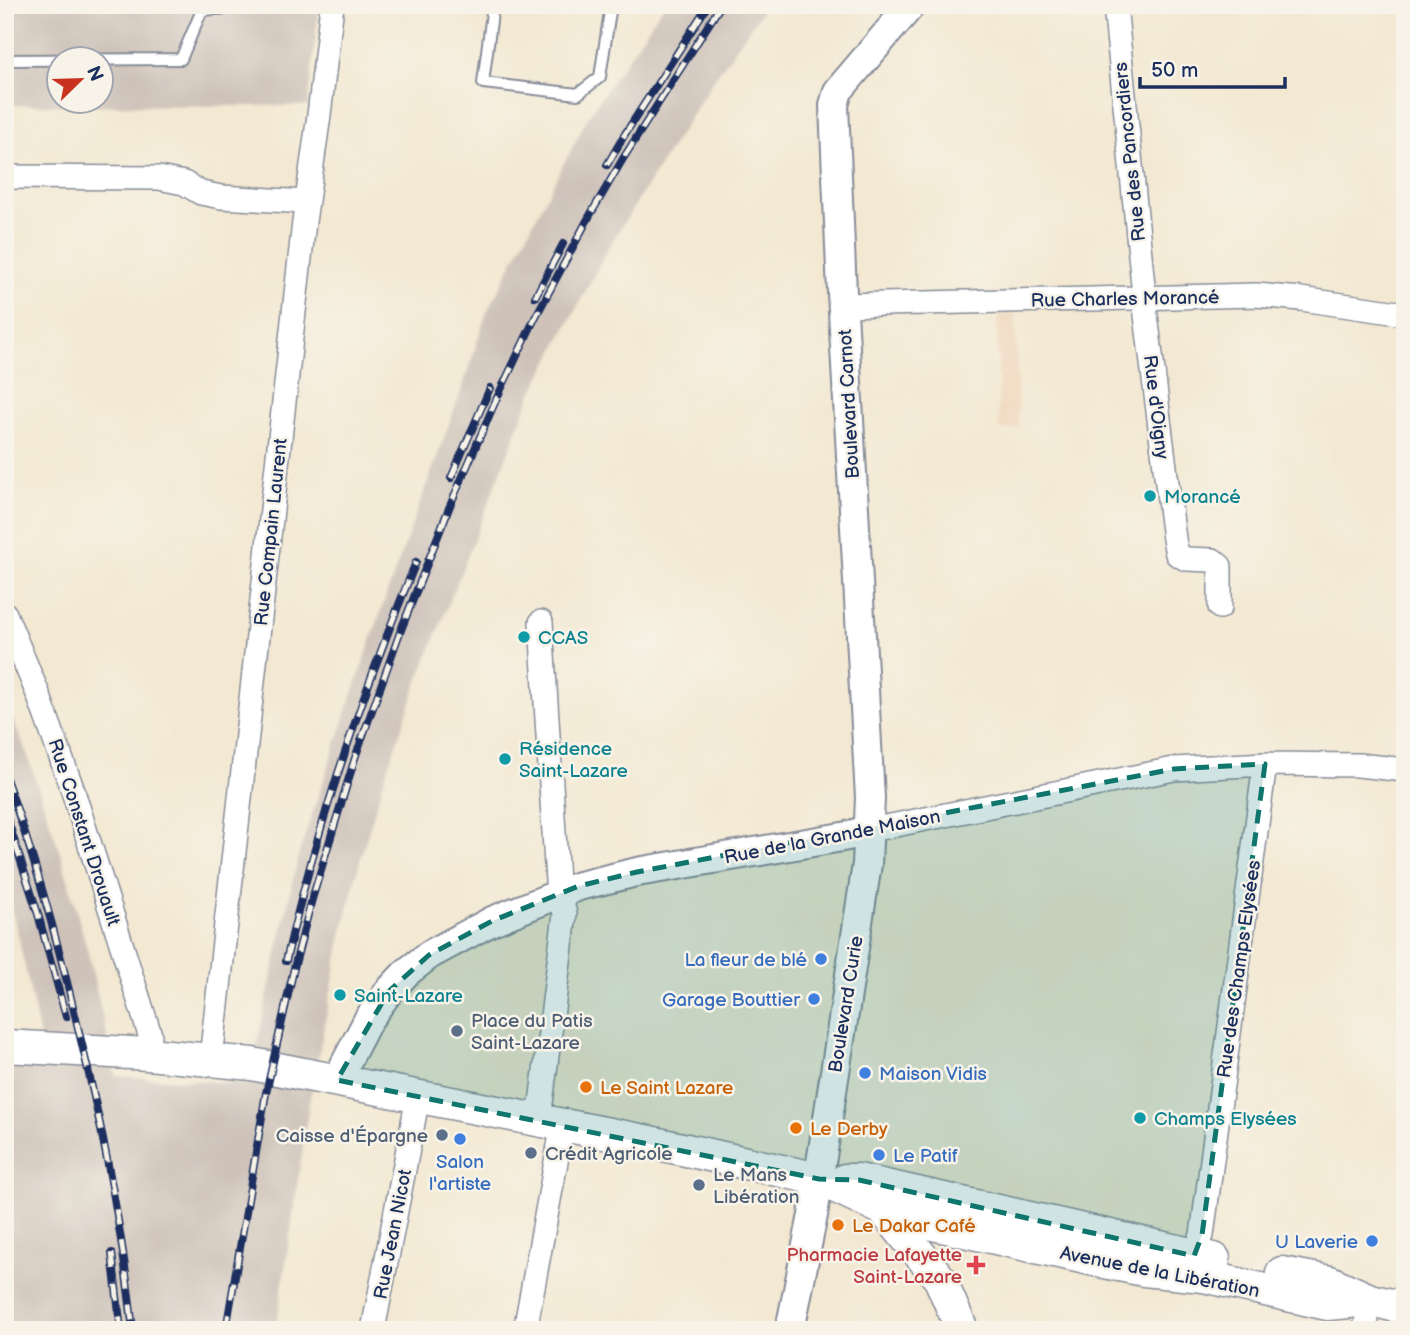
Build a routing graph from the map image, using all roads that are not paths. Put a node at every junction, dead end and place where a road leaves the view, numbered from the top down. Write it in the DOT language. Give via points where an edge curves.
graph roads {
  1 [pos="243,5"];
  2 [pos="332,5"];
  3 [pos="493,5"];
  4 [pos="611,5"];
  5 [pos="911,5"];
  6 [pos="1115,5"];
  7 [pos="5,60"];
  8 [pos="5,177"];
  9 [pos="307,202"];
  10 [pos="1144,298"];
  11 [pos="843,305"];
  12 [pos="1405,314"];
  13 [pos="1220,607"];
  14 [pos="5,614"];
  15 [pos="541,622"];
  16 [pos="1265,764"];
  17 [pos="1405,770"];
  18 [pos="869,829"];
  19 [pos="561,894"];
  20 [pos="5,1046"];
  21 [pos="148,1054"];
  22 [pos="211,1059"];
  23 [pos="337,1080"];
  24 [pos="418,1097"];
  25 [pos="551,1122"];
  26 [pos="819,1179"];
  27 [pos="883,1209"];
  28 [pos="948,1240"];
  29 [pos="1195,1256"];
  30 [pos="1405,1308"];
  31 [pos="1367,1315"];
  32 [pos="373,1330"];
  33 [pos="525,1330"];
  34 [pos="790,1330"];
  35 [pos="962,1330"];
  1 -- 7 [label="lane" via="202,10 181,59"];
  2 -- 9 [label="street, Rue Compain Laurent"];
  3 -- 4 [label="lane" via="483,83 578,94 600,78"];
  5 -- 11 [label="street, Boulevard Carnot" via="838,91 834,105"];
  6 -- 10 [label="street, Rue des Pancordiers"];
  8 -- 9 [label="street" via="159,178 221,197"];
  9 -- 22 [label="street, Rue Compain Laurent"];
  10 -- 11 [label="street, Rue Charles Morancé"];
  10 -- 12 [label="street, Rue Charles Morancé" via="1256,295"];
  10 -- 13 [label="street, Rue d'Oigny" via="1177,554 1213,560 1220,566"];
  11 -- 18 [label="street, Boulevard Carnot"];
  14 -- 21 [label="street, Rue Constant Drouault" via="72,788 150,1035"];
  15 -- 19 [label="street"];
  16 -- 17 [label="street, Rue de la Grande Maison"];
  16 -- 18 [label="street, Rue de la Grande Maison" via="1174,769"];
  16 -- 29 [label="street, Rue des Champs Elysées" via="1202,1235"];
  18 -- 19 [label="street, Rue de la Grande Maison" via="637,872"];
  18 -- 26 [label="street, Boulevard Curie"];
  19 -- 23 [label="street, Rue de la Grande Maison" via="492,921 429,955 406,973 368,1020"];
  19 -- 25 [label="street" via="565,914"];
  20 -- 21 [label="main road"];
  21 -- 22 [label="main road"];
  22 -- 23 [label="main road"];
  23 -- 24 [label="main road"];
  24 -- 25 [label="main road"];
  24 -- 32 [label="street, Rue Jean Nicot"];
  25 -- 26 [label="main road"];
  25 -- 33 [label="street"];
  26 -- 27 [label="main road, Avenue de la Libération"];
  26 -- 28 [label="main road, Avenue de la Libération" via="859,1180"];
  26 -- 34 [label="street, Boulevard Curie"];
  27 -- 28 [label="main road"];
  27 -- 28 [label="main road, Avenue de la Libération" via="919,1221"];
  28 -- 29 [label="main road, Avenue de la Libération"];
  28 -- 31 [label="main road, Avenue de la Libération" via="1203,1276"];
  28 -- 35 [label="main road"];
  29 -- 31 [label="main road, Avenue de la Libération" via="1330,1282"];
  30 -- 31 [label="main road, Avenue de la Libération"];
}
